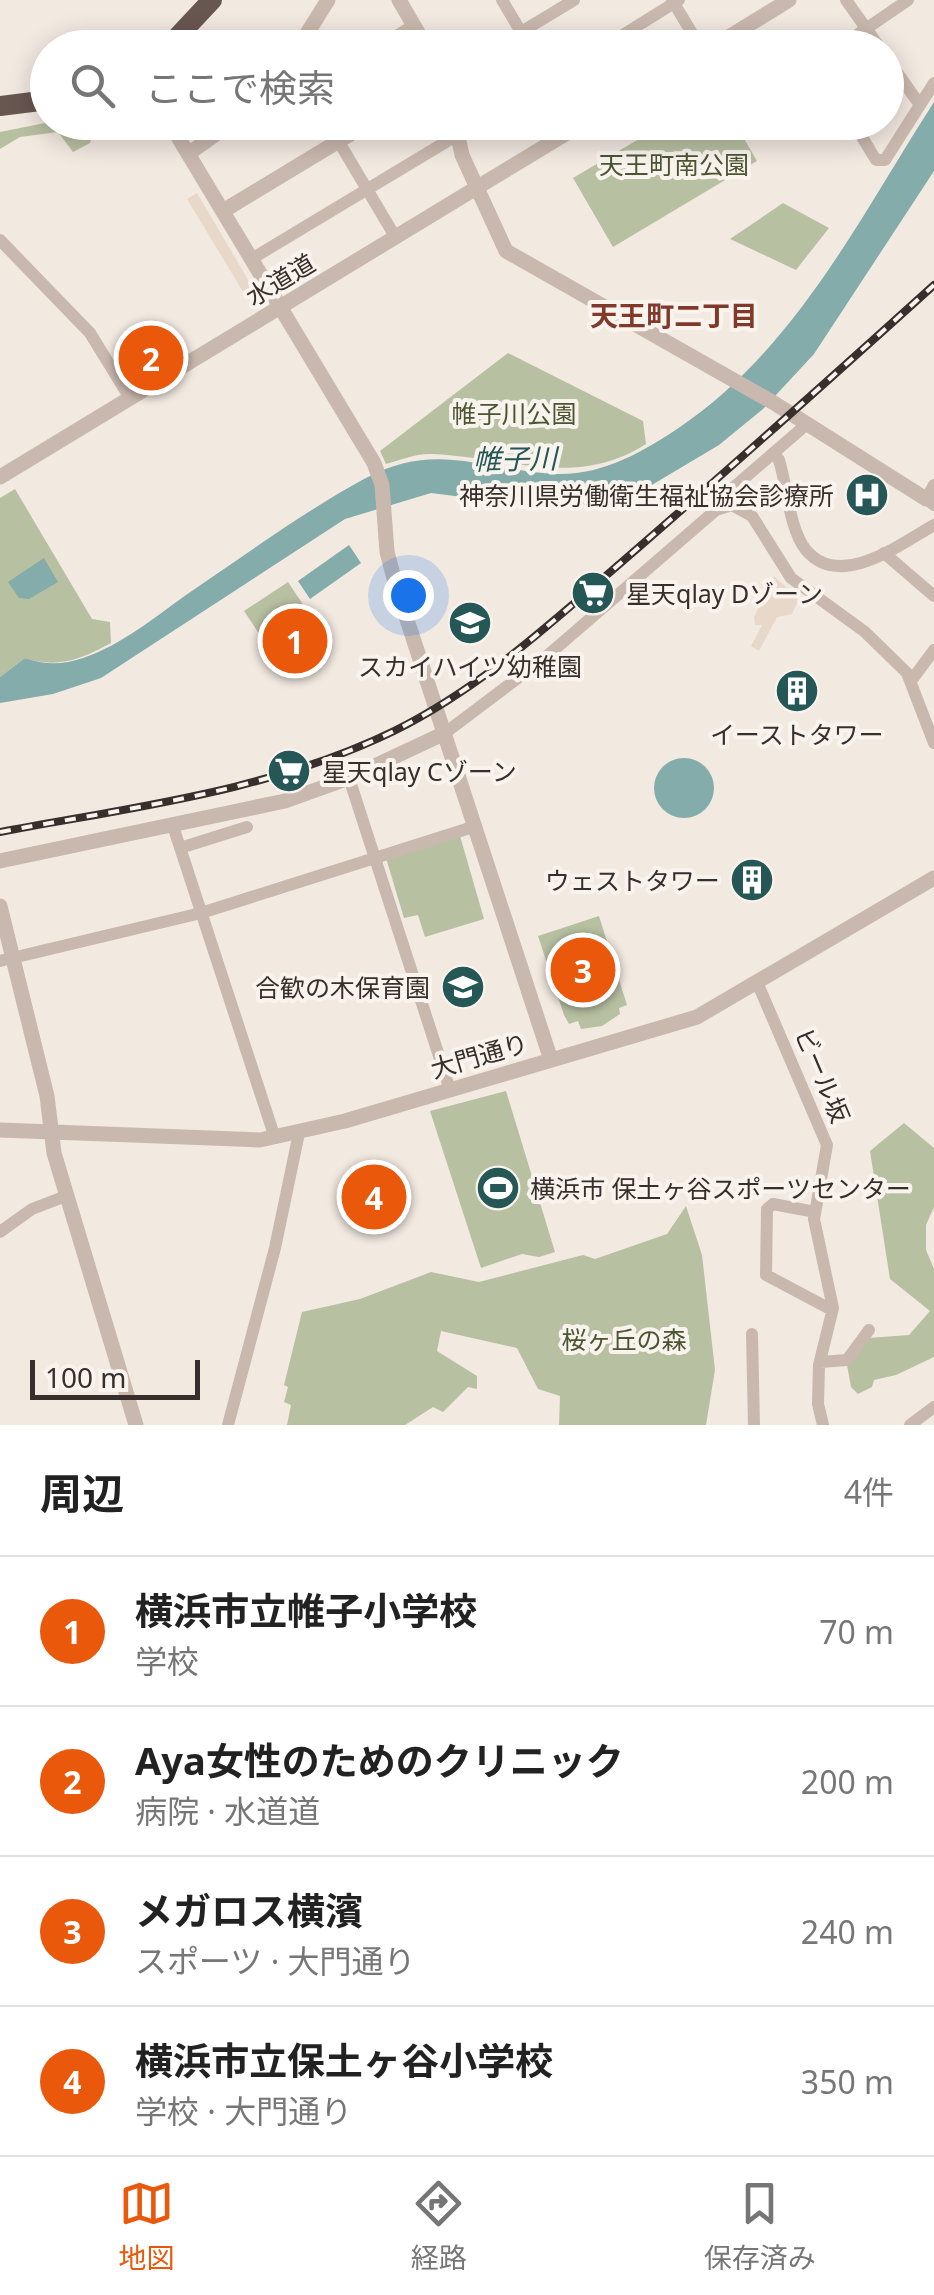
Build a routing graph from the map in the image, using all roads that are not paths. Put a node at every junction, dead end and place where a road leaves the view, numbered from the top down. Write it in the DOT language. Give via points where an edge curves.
graph roads {
  1 [pos="328,0"];
  2 [pos="399,0"];
  3 [pos="502,0"];
  4 [pos="574,0"];
  5 [pos="789,0"];
  6 [pos="846,0"];
  7 [pos="908,0"];
  8 [pos="212,1"];
  9 [pos="675,1"];
  10 [pos="414,25"];
  11 [pos="185,30"];
  12 [pos="195,30"];
  13 [pos="309,30"];
  14 [pos="406,30"];
  15 [pos="417,30"];
  16 [pos="516,30"];
  17 [pos="531,30"];
  18 [pos="630,30"];
  19 [pos="691,30"];
  20 [pos="740,30"];
  21 [pos="868,30"];
  22 [pos="904,83"];
  23 [pos="934,83"];
  24 [pos="30,102"];
  25 [pos="3,104"];
  26 [pos="920,106"];
  27 [pos="30,109"];
  28 [pos="904,131"];
  29 [pos="180,140"];
  30 [pos="208,140"];
  31 [pos="341,140"];
  32 [pos="440,140"];
  33 [pos="460,140"];
  34 [pos="554,140"];
  35 [pos="864,140"];
  36 [pos="898,140"];
  37 [pos="338,142"];
  38 [pos="188,154"];
  39 [pos="477,189"];
  40 [pos="367,190"];
  41 [pos="223,212"];
  42 [pos="396,238"];
  43 [pos="0,240"];
  44 [pos="252,258"];
  45 [pos="282,306"];
  46 [pos="130,398"];
  47 [pos="806,424"];
  48 [pos="773,453"];
  49 [pos="0,477"];
  50 [pos="931,497"];
  51 [pos="725,505"];
  52 [pos="934,524"];
  53 [pos="884,553"];
  54 [pos="934,596"];
  55 [pos="934,650"];
  56 [pos="911,681"];
  57 [pos="445,733"];
  58 [pos="934,743"];
  59 [pos="349,778"];
  60 [pos="173,826"];
  61 [pos="476,826"];
  62 [pos="246,827"];
  63 [pos="180,848"];
  64 [pos="374,857"];
  65 [pos="0,861"];
  66 [pos="934,878"];
  67 [pos="0,906"];
  68 [pos="200,912"];
  69 [pos="6,960"];
  70 [pos="758,982"];
  71 [pos="550,1060"];
  72 [pos="450,1090"];
  73 [pos="0,1130"];
  74 [pos="299,1132"];
  75 [pos="52,1133"];
  76 [pos="274,1138"];
  77 [pos="66,1196"];
  78 [pos="815,1212"];
  79 [pos="0,1232"];
  80 [pos="832,1310"];
  81 [pos="869,1330"];
  82 [pos="752,1334"];
  83 [pos="820,1362"];
  84 [pos="932,1410"];
  85 [pos="136,1425"];
  86 [pos="228,1425"];
  87 [pos="754,1425"];
  88 [pos="823,1425"];
  89 [pos="910,1425"];
  1 -- 13 [label="street"];
  2 -- 10 [label="street"];
  3 -- 16 [label="street"];
  4 -- 17 [label="street"];
  5 -- 20 [label="street"];
  6 -- 21 [label="street"];
  7 -- 21 [label="street"];
  8 -- 11 [label="highway"];
  8 -- 12 [label="highway"];
  9 -- 18 [label="street"];
  9 -- 19 [label="street"];
  10 -- 14 [label="street"];
  10 -- 15 [label="street"];
  22 -- 26 [label="street"];
  23 -- 26 [label="street"];
  24 -- 25 [label="highway"];
  25 -- 27 [label="highway"];
  26 -- 28 [label="street"];
  29 -- 38 [label="street"];
  30 -- 38 [label="street"];
  31 -- 37 [label="street"];
  32 -- 40 [label="street"];
  33 -- 39 [label="street"];
  34 -- 39 [label="street, 水道道"];
  35 -- 36 [label="street" via="876,160 885,160"];
  37 -- 40 [label="street"];
  37 -- 41 [label="street"];
  38 -- 41 [label="street"];
  39 -- 42 [label="street, 水道道"];
  39 -- 47 [label="street" via="506,250"];
  40 -- 42 [label="street"];
  40 -- 44 [label="street"];
  41 -- 44 [label="street"];
  42 -- 45 [label="street, 水道道"];
  43 -- 46 [label="street" via="90,333"];
  44 -- 45 [label="street"];
  45 -- 46 [label="street, 水道道"];
  45 -- 57 [label="street" via="374,463 386,510 387,552"];
  46 -- 49 [label="street, 水道道"];
  47 -- 48 [label="street"];
  47 -- 50 [label="street"];
  48 -- 51 [label="street" via="728,493"];
  48 -- 53 [label="street" via="806,550 818,559 856,565"];
  51 -- 56 [label="street" via="748,510 791,578 865,632"];
  51 -- 57 [label="street"];
  52 -- 53 [label="street"];
  53 -- 54 [label="street"];
  55 -- 56 [label="street"];
  56 -- 58 [label="street"];
  57 -- 59 [label="street"];
  57 -- 61 [label="street"];
  59 -- 60 [label="street"];
  59 -- 64 [label="street"];
  60 -- 63 [label="street"];
  60 -- 65 [label="street"];
  61 -- 64 [label="street"];
  61 -- 71 [label="street"];
  62 -- 63 [label="street"];
  63 -- 68 [label="street"];
  64 -- 68 [label="street"];
  64 -- 72 [label="street"];
  66 -- 70 [label="street, 大門通り"];
  67 -- 69 [label="street"];
  68 -- 69 [label="street"];
  68 -- 76 [label="street"];
  69 -- 75 [label="street"];
  70 -- 71 [label="street, 大門通り" via="670,1028"];
  70 -- 78 [label="street, ビール坂" via="828,1145"];
  71 -- 72 [label="street, 大門通り"];
  72 -- 74 [label="street, 大門通り"];
  73 -- 75 [label="street, 大門通り"];
  74 -- 76 [label="street, 大門通り"];
  74 -- 86 [label="street"];
  75 -- 76 [label="street, 大門通り"];
  75 -- 77 [label="street"];
  77 -- 79 [label="street"];
  77 -- 85 [label="street"];
  78 -- 80 [label="street, ビール坂"];
  78 -- 80 [label="street" via="773,1204 767,1209 768,1281"];
  80 -- 83 [label="street, ビール坂"];
  81 -- 83 [label="street" via="847,1360"];
  82 -- 87 [label="street"];
  83 -- 88 [label="street, ビール坂"];
  84 -- 89 [label="street"];
}
